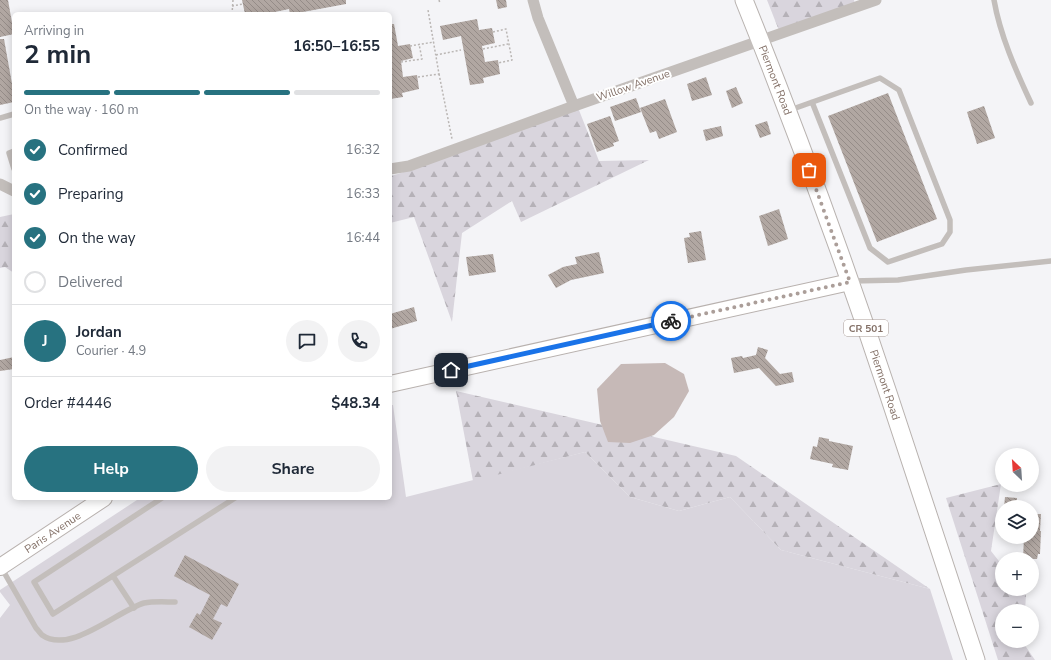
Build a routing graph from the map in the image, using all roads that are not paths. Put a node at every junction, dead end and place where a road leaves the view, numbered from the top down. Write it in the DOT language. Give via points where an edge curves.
graph roads {
  1 [pos="533,0"];
  2 [pos="744,0"];
  3 [pos="876,0"];
  4 [pos="994,0"];
  5 [pos="859,3"];
  6 [pos="760,40"];
  7 [pos="812,102"];
  8 [pos="1031,103"];
  9 [pos="574,106"];
  10 [pos="788,111"];
  11 [pos="12,115"];
  12 [pos="0,118"];
  13 [pos="12,152"];
  14 [pos="12,163"];
  15 [pos="392,169"];
  16 [pos="0,184"];
  17 [pos="12,190"];
  18 [pos="1051,261"];
  19 [pos="850,282"];
  20 [pos="392,384"];
  21 [pos="101,500"];
  22 [pos="159,500"];
  23 [pos="231,500"];
  24 [pos="0,567"];
  25 [pos="113,576"];
  26 [pos="175,602"];
  27 [pos="134,608"];
  28 [pos="976,660"];
  1 -- 9 [label="street"];
  2 -- 6 [label="main road, Piermont Road / CR 501"];
  3 -- 5 [label="street, Willow Avenue"];
  4 -- 8 [label="lane" via="1011,56"];
  5 -- 6 [label="street, Willow Avenue"];
  6 -- 9 [label="street, Willow Avenue"];
  6 -- 10 [label="main road, Piermont Road / CR 501"];
  7 -- 7 [label="lane" via="880,78 899,90 950,220 950,232 942,244 888,262 870,248"];
  7 -- 10 [label="lane"];
  9 -- 15 [label="street, Willow Avenue" via="408,166"];
  10 -- 19 [label="main road, Piermont Road / CR 501"];
  11 -- 12 [label="lane"];
  13 -- 14 [label="lane" via="9,153"];
  16 -- 17 [label="street"];
  18 -- 19 [label="lane" via="898,280"];
  19 -- 20 [label="street"];
  19 -- 28 [label="main road, Piermont Road / CR 501"];
  21 -- 24 [label="street, Paris Avenue"];
  22 -- 25 [label="lane" via="34,582 53,614"];
  23 -- 25 [label="lane"];
  24 -- 27 [label="lane" via="36,628 50,639 65,640 80,635"];
  25 -- 27 [label="lane"];
  26 -- 27 [label="lane" via="144,603"];
}
